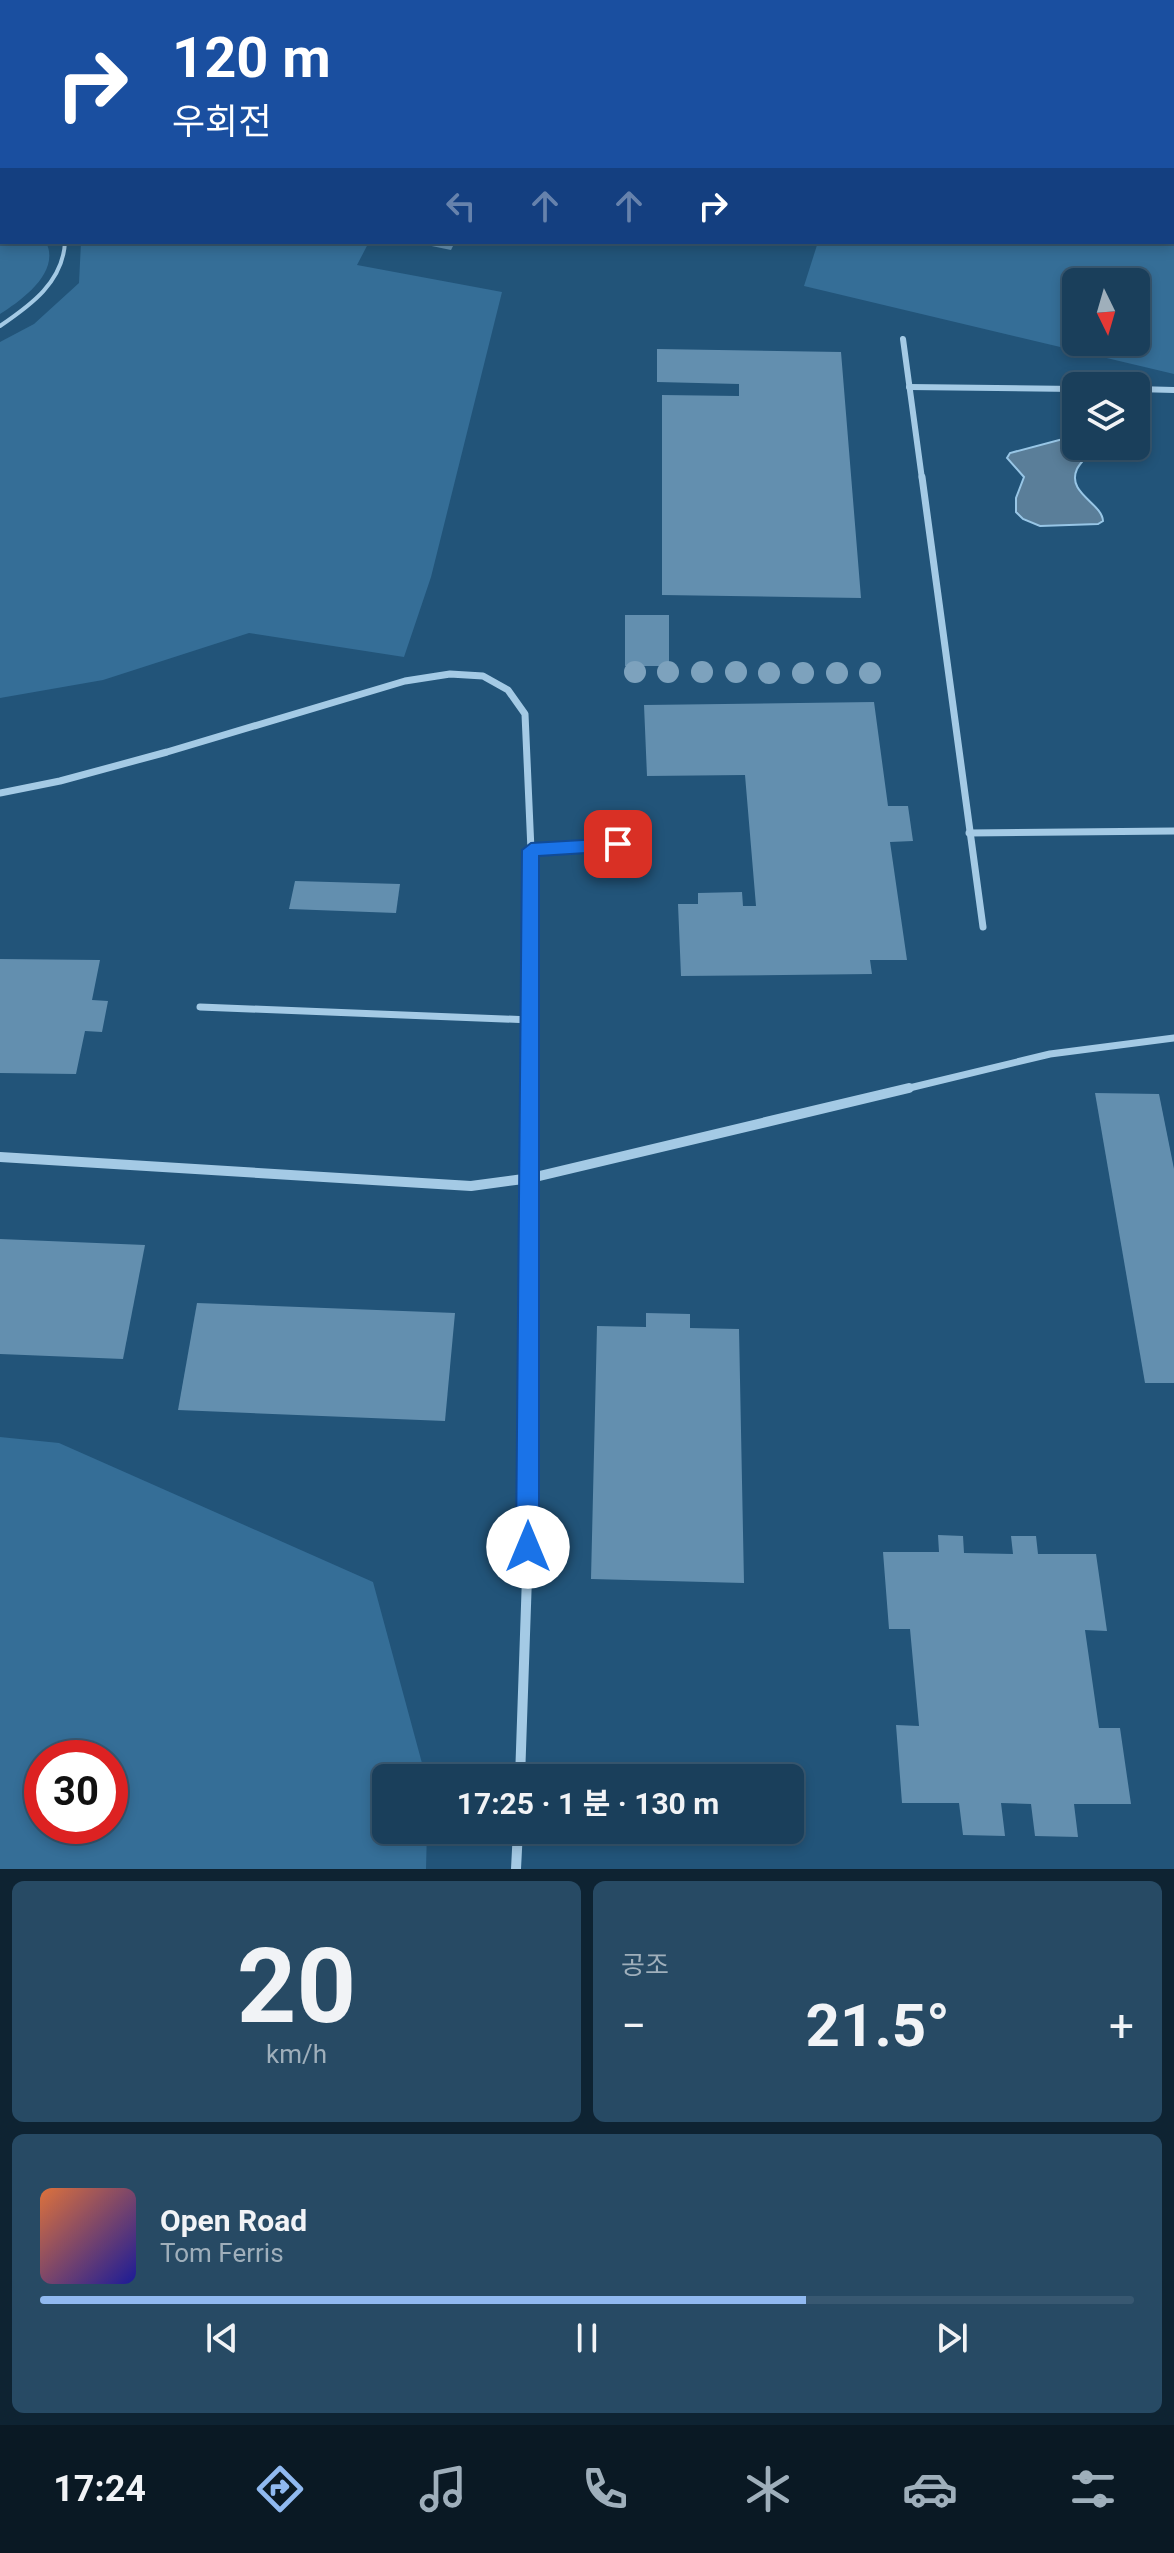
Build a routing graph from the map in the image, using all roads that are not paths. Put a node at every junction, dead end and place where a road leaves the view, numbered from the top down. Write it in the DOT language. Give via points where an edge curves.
graph roads {
  1 [pos="65,244"];
  2 [pos="0,326"];
  3 [pos="903,339"];
  4 [pos="909,387"];
  5 [pos="1062,389"];
  6 [pos="1150,389"];
  7 [pos="1174,390"];
  8 [pos="0,793"];
  9 [pos="1174,831"];
  10 [pos="969,833"];
  11 [pos="618,844"];
  12 [pos="531,850"];
  13 [pos="983,927"];
  14 [pos="200,1007"];
  15 [pos="531,1020"];
  16 [pos="1174,1038"];
  17 [pos="0,1157"];
  18 [pos="531,1178"];
  19 [pos="520,1764"];
  20 [pos="517,1844"];
  21 [pos="516,1869"];
  1 -- 2 [label="lane" via="51,284"];
  3 -- 4 [label="street"];
  4 -- 5 [label="street"];
  4 -- 10 [label="street"];
  6 -- 7 [label="street"];
  8 -- 12 [label="street" via="167,752 405,681 450,674 483,676 508,690 525,714"];
  9 -- 10 [label="street"];
  10 -- 13 [label="street"];
  11 -- 12 [label="street"];
  12 -- 15 [label="street"];
  14 -- 15 [label="street"];
  15 -- 18 [label="street"];
  16 -- 18 [label="street" via="1050,1054"];
  17 -- 18 [label="street" via="394,1183 471,1186"];
  18 -- 19 [label="street"];
  20 -- 21 [label="street"];
}
